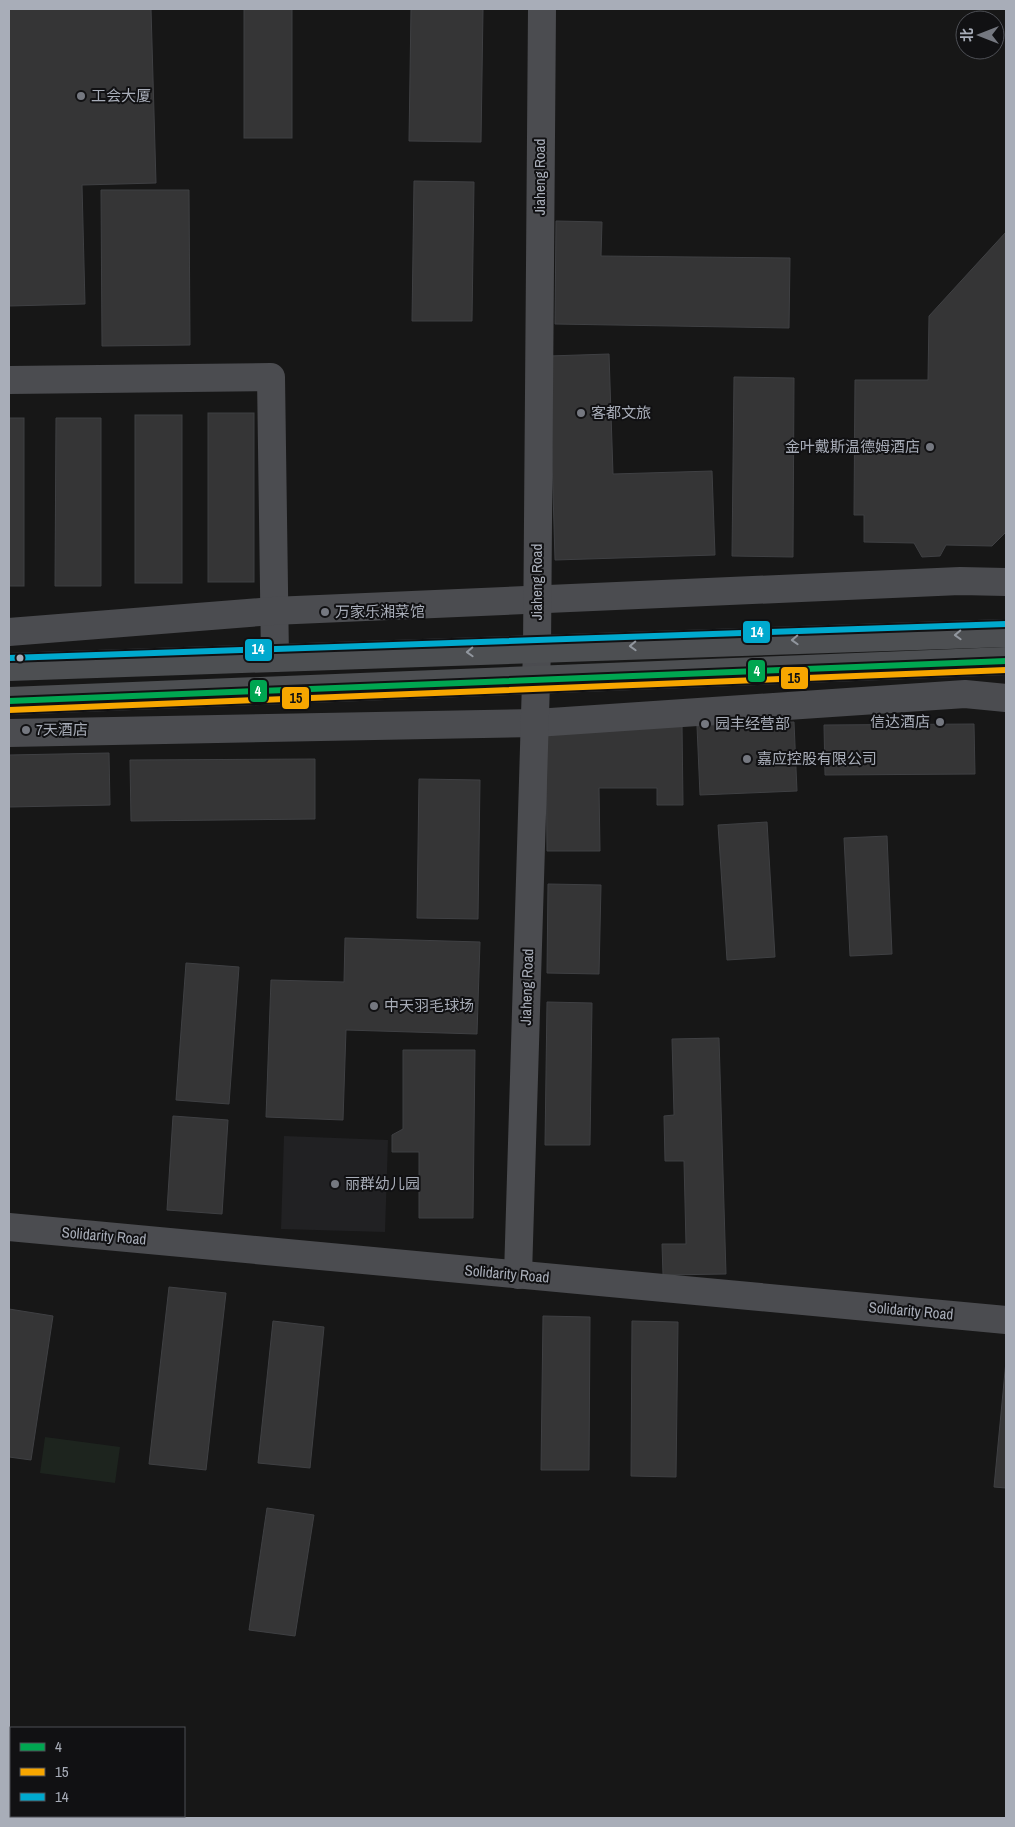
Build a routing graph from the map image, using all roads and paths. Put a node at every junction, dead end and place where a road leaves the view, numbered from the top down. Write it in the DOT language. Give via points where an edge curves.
graph roads {
  1 [pos="542,9"];
  2 [pos="9,380"];
  3 [pos="1006,582"];
  4 [pos="536,599"];
  5 [pos="273,611"];
  6 [pos="9,632"];
  7 [pos="1006,633"];
  8 [pos="537,649"];
  9 [pos="275,658"];
  10 [pos="1006,662"];
  11 [pos="9,667"];
  12 [pos="536,680"];
  13 [pos="1006,698"];
  14 [pos="9,701"];
  15 [pos="536,723"];
  16 [pos="9,732"];
  17 [pos="9,1227"];
  18 [pos="518,1275"];
  19 [pos="1006,1320"];
  1 -- 4 [label="street, Jiaheng Road"];
  2 -- 5 [label="street" via="271,377"];
  3 -- 4 [label="street" via="960,581"];
  4 -- 5 [label="street"];
  4 -- 8 [label="street, Jiaheng Road"];
  5 -- 6 [label="street"];
  5 -- 9 [label="street"];
  7 -- 8 [label="main road, one-way"];
  8 -- 9 [label="main road, one-way"];
  8 -- 12 [label="street, Jiaheng Road"];
  9 -- 11 [label="main road"];
  10 -- 12 [label="main road"];
  12 -- 14 [label="main road"];
  12 -- 15 [label="street, Jiaheng Road"];
  13 -- 15 [label="street" via="965,694"];
  15 -- 16 [label="street"];
  15 -- 18 [label="street, Jiaheng Road"];
  17 -- 18 [label="street, Solidarity Road"];
  18 -- 19 [label="street, Solidarity Road"];
}
